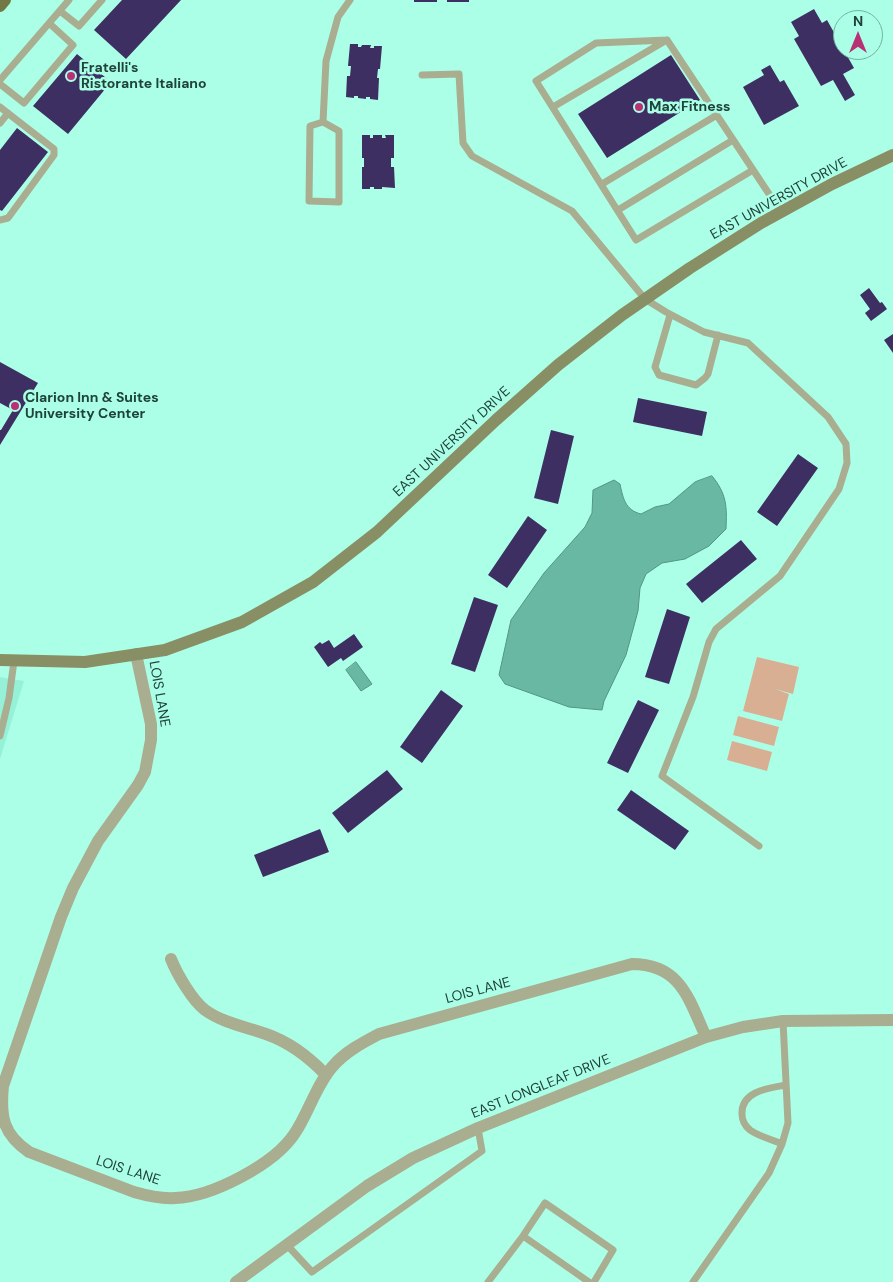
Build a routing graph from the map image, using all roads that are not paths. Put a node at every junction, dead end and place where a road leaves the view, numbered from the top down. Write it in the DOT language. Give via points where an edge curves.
graph roads {
  1 [pos="5,0"];
  2 [pos="69,0"];
  3 [pos="102,0"];
  4 [pos="350,0"];
  5 [pos="0,6"];
  6 [pos="60,11"];
  7 [pos="49,24"];
  8 [pos="667,40"];
  9 [pos="422,74"];
  10 [pos="0,82"];
  11 [pos="0,107"];
  12 [pos="553,107"];
  13 [pos="8,113"];
  14 [pos="717,114"];
  15 [pos="323,122"];
  16 [pos="0,123"];
  17 [pos="733,140"];
  18 [pos="893,154"];
  19 [pos="754,170"];
  20 [pos="602,184"];
  21 [pos="618,210"];
  22 [pos="781,212"];
  23 [pos="0,220"];
  24 [pos="645,299"];
  25 [pos="670,315"];
  26 [pos="718,335"];
  27 [pos="136,654"];
  28 [pos="0,660"];
  29 [pos="14,661"];
  30 [pos="0,736"];
  31 [pos="759,846"];
  32 [pos="171,959"];
  33 [pos="893,1020"];
  34 [pos="783,1021"];
  35 [pos="706,1037"];
  36 [pos="326,1075"];
  37 [pos="786,1085"];
  38 [pos="478,1128"];
  39 [pos="782,1144"];
  40 [pos="523,1236"];
  41 [pos="287,1245"];
  42 [pos="236,1282"];
  43 [pos="488,1282"];
  44 [pos="589,1282"];
  45 [pos="594,1282"];
  46 [pos="693,1282"];
  1 -- 5 [label="main road"];
  2 -- 6 [label="lane"];
  3 -- 6 [label="lane" via="78,26"];
  4 -- 15 [label="lane" via="338,17 326,61"];
  6 -- 7 [label="lane"];
  7 -- 10 [label="lane"];
  7 -- 10 [label="lane" via="74,45 24,103"];
  8 -- 12 [label="lane"];
  8 -- 12 [label="lane" via="596,43 536,80"];
  8 -- 14 [label="lane"];
  9 -- 24 [label="lane" via="459,74 463,143 472,156 572,211"];
  11 -- 13 [label="lane"];
  12 -- 20 [label="lane"];
  13 -- 16 [label="lane"];
  13 -- 23 [label="lane" via="54,149 54,154 8,218"];
  14 -- 17 [label="lane"];
  14 -- 20 [label="lane"];
  15 -- 15 [label="lane" via="310,126 309,201 339,202 339,131"];
  17 -- 19 [label="lane"];
  17 -- 21 [label="lane"];
  18 -- 22 [label="main road, EAST UNIVERSITY DRIVE"];
  19 -- 21 [label="lane" via="636,240"];
  19 -- 22 [label="lane"];
  20 -- 21 [label="lane"];
  22 -- 24 [label="main road, EAST UNIVERSITY DRIVE"];
  24 -- 25 [label="lane"];
  24 -- 27 [label="main road, EAST UNIVERSITY DRIVE" via="558,365 377,532 313,582 242,622 165,650"];
  25 -- 26 [label="lane" via="704,332"];
  25 -- 26 [label="lane" via="656,367 659,375 696,385 708,374"];
  26 -- 31 [label="lane" via="748,343 828,417 846,444 847,464 839,488 780,576 716,628 662,776"];
  27 -- 29 [label="main road, EAST UNIVERSITY DRIVE" via="85,662"];
  27 -- 36 [label="street, LOIS LANE" via="151,724 145,772 98,841 61,917 3,1086 0,1102 7,1132 29,1152 134,1192 162,1198 192,1196 222,1186 274,1156 295,1133"];
  28 -- 29 [label="main road, EAST UNIVERSITY DRIVE"];
  29 -- 30 [label="lane"];
  32 -- 36 [label="street" via="204,1009 292,1046"];
  33 -- 34 [label="street, EAST LONGLEAF DRIVE"];
  34 -- 35 [label="street, EAST LONGLEAF DRIVE"];
  34 -- 37 [label="lane"];
  35 -- 36 [label="street, LOIS LANE" via="685,990 675,978 662,969 632,964 379,1034 347,1054"];
  35 -- 38 [label="street, EAST LONGLEAF DRIVE"];
  37 -- 39 [label="lane" via="788,1123"];
  37 -- 39 [label="lane" via="751,1094 744,1102 742,1112 744,1123 752,1131"];
  38 -- 41 [label="street, EAST LONGLEAF DRIVE" via="390,1171"];
  38 -- 41 [label="lane" via="482,1151 312,1272"];
  39 -- 46 [label="lane" via="769,1173"];
  40 -- 43 [label="lane"];
  40 -- 44 [label="lane"];
  40 -- 45 [label="lane" via="545,1203 613,1250"];
  41 -- 42 [label="street, EAST LONGLEAF DRIVE"];
}
